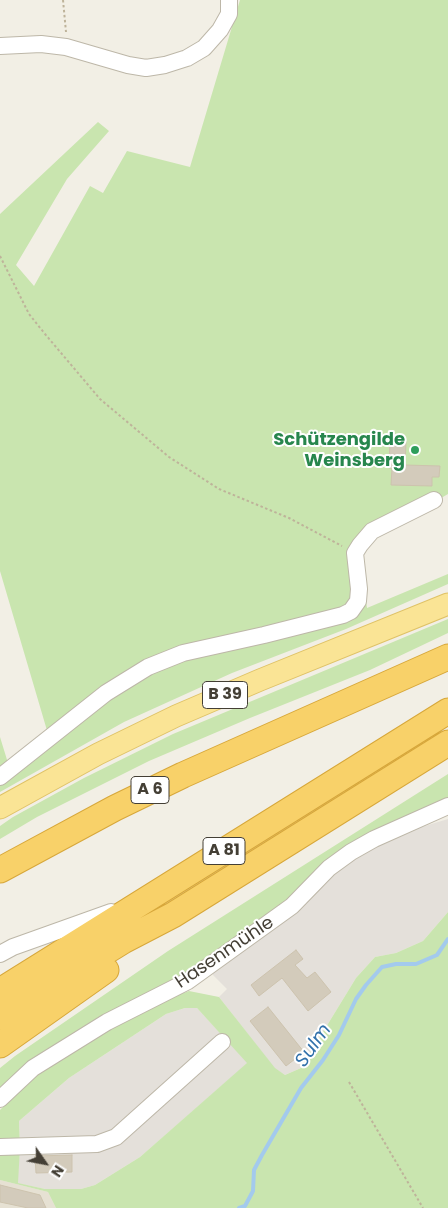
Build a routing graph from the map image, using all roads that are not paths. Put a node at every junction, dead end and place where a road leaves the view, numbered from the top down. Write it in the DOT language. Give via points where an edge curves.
graph roads {
  1 [pos="229,0"];
  2 [pos="0,46"];
  3 [pos="434,500"];
  4 [pos="448,604"];
  5 [pos="448,657"];
  6 [pos="448,711"];
  7 [pos="448,743"];
  8 [pos="0,777"];
  9 [pos="448,806"];
  10 [pos="0,808"];
  11 [pos="0,870"];
  12 [pos="146,900"];
  13 [pos="173,914"];
  14 [pos="0,954"];
  15 [pos="0,991"];
  16 [pos="0,1018"];
  17 [pos="222,1042"];
  18 [pos="0,1045"];
  19 [pos="0,1099"];
  20 [pos="0,1147"];
  1 -- 2 [label="street" via="229,14 204,48 166,64 146,68 66,47 41,44"];
  3 -- 8 [label="street" via="372,531 360,545 355,553 358,600 351,612 264,636 183,653 148,667 106,693"];
  4 -- 10 [label="main road, B 39" via="176,716"];
  5 -- 11 [label="highway, A 6" via="183,774"];
  6 -- 12 [label="highway, A 81"];
  7 -- 13 [label="highway"];
  9 -- 19 [label="street, Hasenmühle" via="351,852 329,868 292,906 188,981 107,1022 33,1068"];
  12 -- 14 [label="street"];
  12 -- 15 [label="highway, A 81"];
  13 -- 16 [label="highway" via="123,940"];
  13 -- 18 [label="highway" via="128,956"];
  17 -- 20 [label="street" via="116,1138 97,1144"];
}
